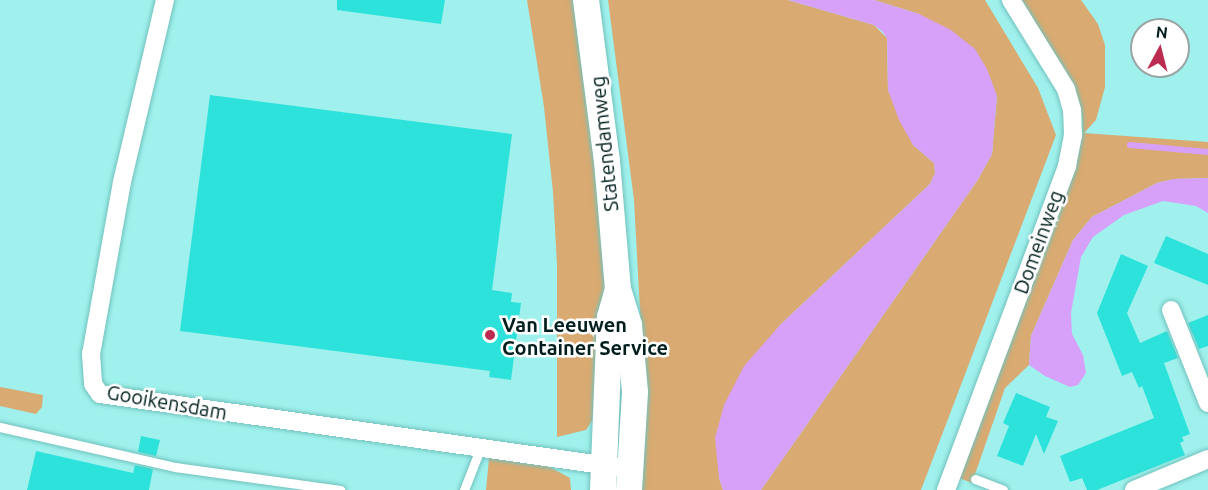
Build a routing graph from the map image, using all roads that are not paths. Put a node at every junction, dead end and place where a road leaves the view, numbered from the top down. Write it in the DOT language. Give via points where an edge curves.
graph roads {
  1 [pos="165,0"];
  2 [pos="586,0"];
  3 [pos="1011,0"];
  4 [pos="618,289"];
  5 [pos="1171,310"];
  6 [pos="1208,403"];
  7 [pos="0,427"];
  8 [pos="480,449"];
  9 [pos="1208,459"];
  10 [pos="604,478"];
  11 [pos="631,479"];
  12 [pos="975,479"];
  13 [pos="340,490"];
  14 [pos="464,490"];
  15 [pos="946,490"];
  16 [pos="1003,490"];
  17 [pos="1134,490"];
  1 -- 8 [label="street, Gooikensdam" via="122,182 91,354 93,384 100,394"];
  2 -- 4 [label="main road, Statendamweg" via="606,150"];
  3 -- 15 [label="street, Domeinweg" via="1066,89 1072,110 1072,144"];
  4 -- 10 [label="main road, Statendamweg" via="610,317"];
  4 -- 11 [label="main road, Statendamweg" via="629,325 635,392"];
  5 -- 6 [label="street"];
  7 -- 13 [label="lane" via="175,467"];
  8 -- 10 [label="street, Gooikensdam"];
  8 -- 14 [label="lane"];
  9 -- 17 [label="street"];
  10 -- 11 [label="street, Gooikensdam"];
  12 -- 16 [label="lane"];
}
